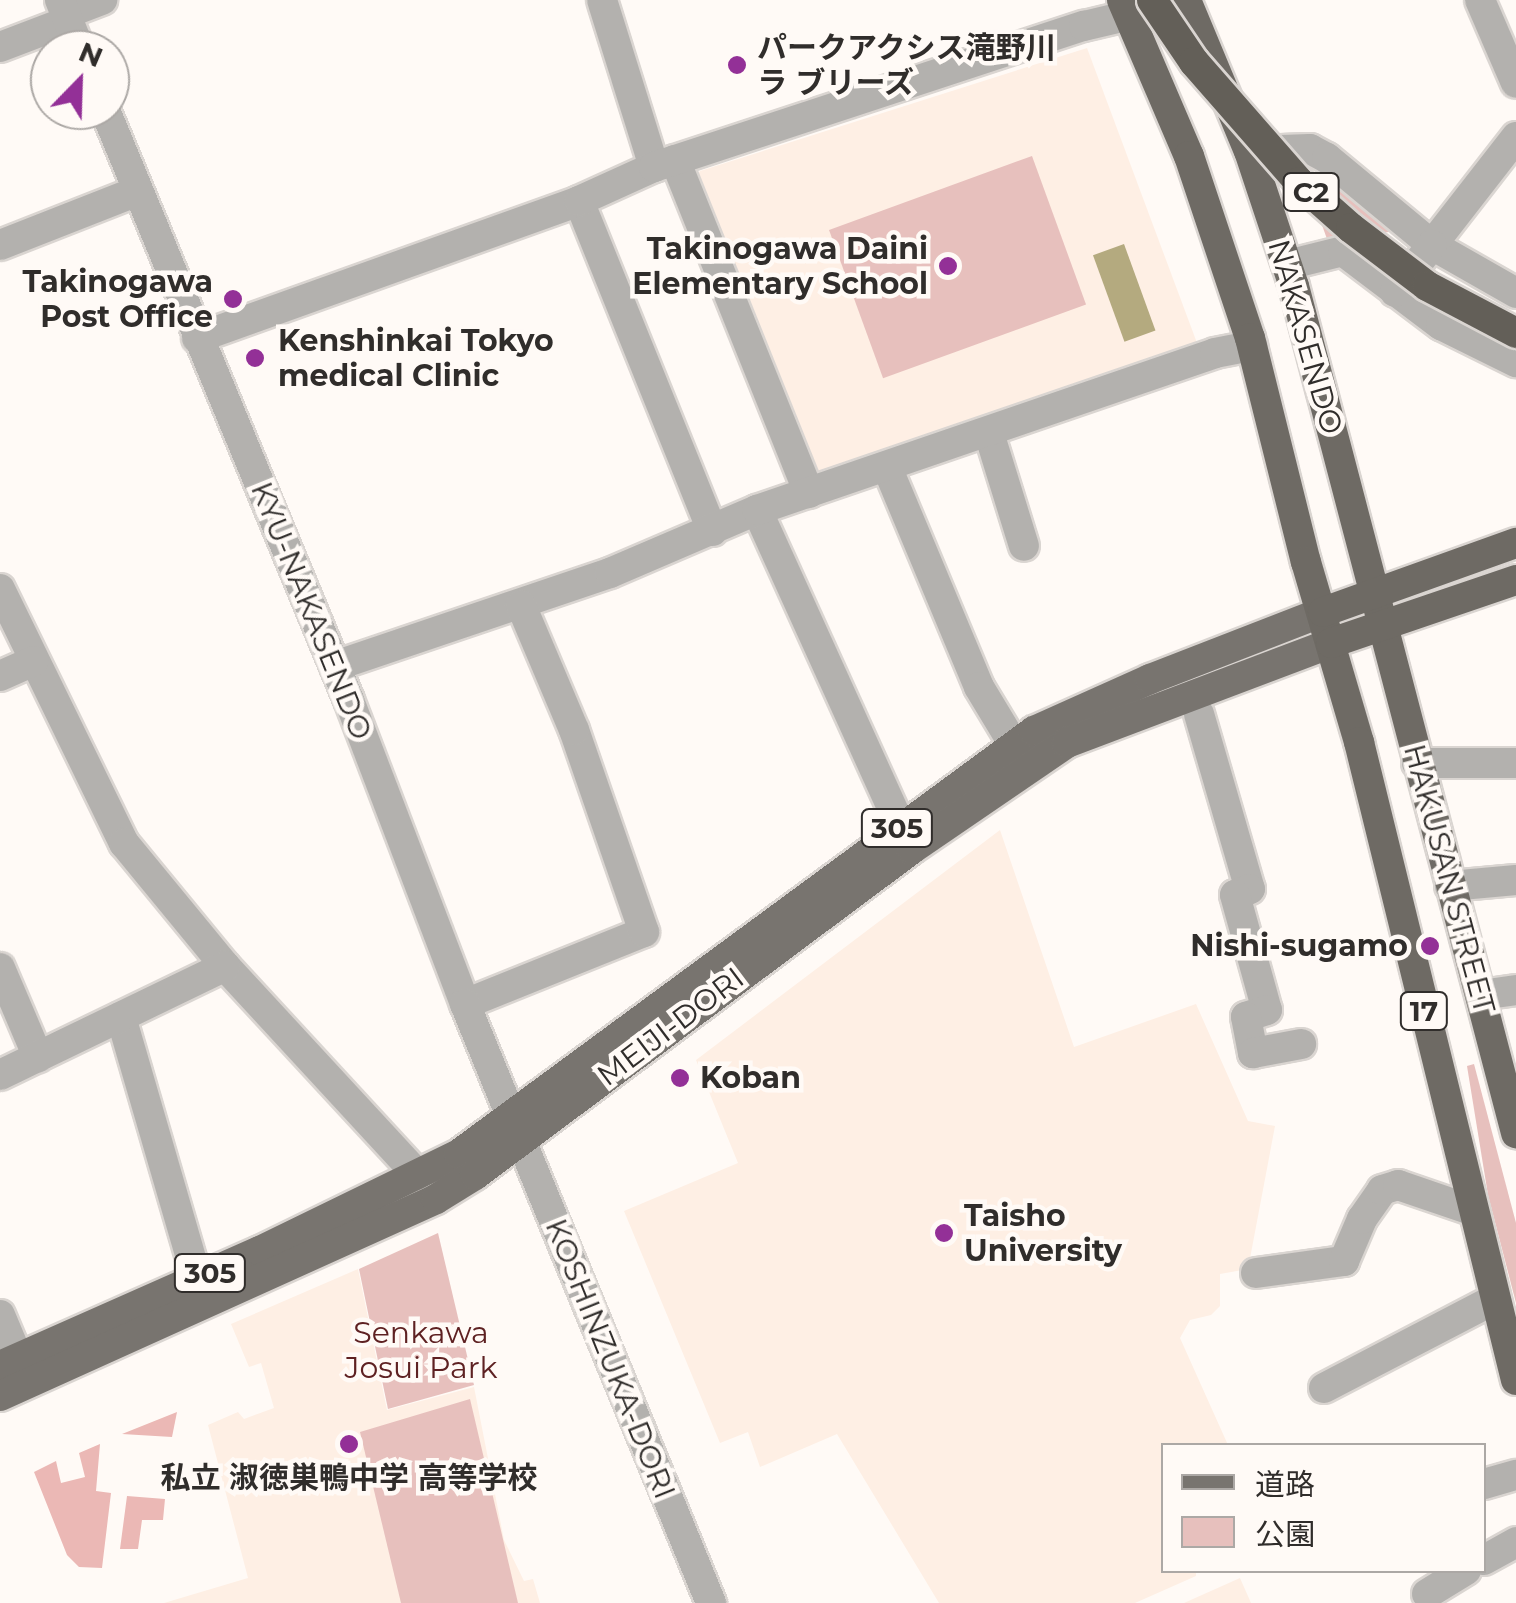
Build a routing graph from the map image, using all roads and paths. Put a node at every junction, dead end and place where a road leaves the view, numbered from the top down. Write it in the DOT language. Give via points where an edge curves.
graph roads {
  1 [pos="102,0"];
  2 [pos="602,0"];
  3 [pos="1160,0"];
  4 [pos="1186,0"];
  5 [pos="1480,0"];
  6 [pos="1135,5"];
  7 [pos="64,12"];
  8 [pos="0,48"];
  9 [pos="1516,82"];
  10 [pos="113,130"];
  11 [pos="1516,136"];
  12 [pos="1250,152"];
  13 [pos="664,164"];
  14 [pos="138,190"];
  15 [pos="579,201"];
  16 [pos="1432,244"];
  17 [pos="0,245"];
  18 [pos="1287,266"];
  19 [pos="1395,292"];
  20 [pos="1516,293"];
  21 [pos="1516,325"];
  22 [pos="1516,333"];
  23 [pos="197,338"];
  24 [pos="1252,346"];
  25 [pos="1516,362"];
  26 [pos="989,432"];
  27 [pos="887,467"];
  28 [pos="809,493"];
  29 [pos="757,510"];
  30 [pos="712,531"];
  31 [pos="1516,543"];
  32 [pos="1024,546"];
  33 [pos="1516,580"];
  34 [pos="0,588"];
  35 [pos="1376,590"];
  36 [pos="520,604"];
  37 [pos="1323,612"];
  38 [pos="1384,624"];
  39 [pos="1331,643"];
  40 [pos="34,661"];
  41 [pos="335,666"];
  42 [pos="0,676"];
  43 [pos="1199,714"];
  44 [pos="1014,745"];
  45 [pos="1417,763"];
  46 [pos="1516,763"];
  47 [pos="906,837"];
  48 [pos="1516,880"];
  49 [pos="1450,886"];
  50 [pos="225,966"];
  51 [pos="0,968"];
  52 [pos="1516,990"];
  53 [pos="1481,994"];
  54 [pos="465,1004"];
  55 [pos="120,1017"];
  56 [pos="1301,1044"];
  57 [pos="38,1058"];
  58 [pos="0,1075"];
  59 [pos="516,1127"];
  60 [pos="1516,1134"];
  61 [pos="418,1174"];
  62 [pos="1474,1211"];
  63 [pos="1256,1273"];
  64 [pos="196,1278"];
  65 [pos="1495,1300"];
  66 [pos="0,1315"];
  67 [pos="9,1362"];
  68 [pos="1516,1380"];
  69 [pos="1324,1388"];
  70 [pos="0,1396"];
  71 [pos="1516,1475"];
  72 [pos="1486,1483"];
  73 [pos="1516,1542"];
  74 [pos="1486,1559"];
  75 [pos="1461,1573"];
  76 [pos="1427,1594"];
  77 [pos="711,1603"];
  1 -- 7 [label="street"];
  2 -- 13 [label="street"];
  3 -- 21 [label="highway, C2, bridge" via="1247,115 1354,224 1430,280"];
  4 -- 12 [label="highway, NAKASENDO / 17"];
  5 -- 9 [label="street"];
  6 -- 13 [label="street"];
  6 -- 22 [label="highway, C2, bridge" via="1299,182 1413,276"];
  6 -- 24 [label="highway, NAKASENDO / 17"];
  7 -- 8 [label="street"];
  10 -- 14 [label="street, KYU-NAKASENDO"];
  11 -- 16 [label="street"];
  12 -- 16 [label="street" via="1310,149"];
  12 -- 18 [label="highway, NAKASENDO / 17"];
  13 -- 15 [label="street"];
  13 -- 28 [label="street"];
  14 -- 17 [label="street"];
  14 -- 23 [label="street, KYU-NAKASENDO"];
  15 -- 23 [label="street"];
  15 -- 30 [label="street"];
  16 -- 19 [label="street"];
  16 -- 20 [label="street"];
  18 -- 19 [label="street" via="1344,251"];
  18 -- 35 [label="highway, NAKASENDO / 17"];
  19 -- 25 [label="street" via="1441,325"];
  23 -- 41 [label="street, KYU-NAKASENDO"];
  24 -- 26 [label="street"];
  24 -- 37 [label="highway, NAKASENDO / 17"];
  26 -- 27 [label="street"];
  26 -- 32 [label="street"];
  27 -- 28 [label="street"];
  27 -- 44 [label="street" via="979,687"];
  28 -- 29 [label="street"];
  29 -- 30 [label="street"];
  29 -- 47 [label="street"];
  30 -- 36 [label="street"];
  31 -- 35 [label="highway"];
  33 -- 38 [label="highway"];
  34 -- 40 [label="street"];
  35 -- 37 [label="highway"];
  35 -- 38 [label="highway, NAKASENDO / 17"];
  36 -- 41 [label="street"];
  36 -- 54 [label="street" via="574,730 644,932"];
  37 -- 39 [label="highway, 17"];
  37 -- 44 [label="main road, MEIJI-DORI / 305" via="1150,679"];
  38 -- 39 [label="highway"];
  38 -- 45 [label="highway, HAKUSAN STREET / 17"];
  39 -- 47 [label="main road, MEIJI-DORI / 305" via="1067,743"];
  39 -- 62 [label="highway, HAKUSAN STREET / 17"];
  40 -- 42 [label="street"];
  40 -- 50 [label="street" via="124,843"];
  41 -- 54 [label="street, KYU-NAKASENDO"];
  43 -- 56 [label="street" via="1250,889 1235,895 1267,1010 1246,1017 1252,1053"];
  44 -- 47 [label="main road, MEIJI-DORI / 305"];
  45 -- 46 [label="street"];
  45 -- 49 [label="highway, HAKUSAN STREET / 17"];
  47 -- 59 [label="main road, MEIJI-DORI / 305"];
  48 -- 49 [label="street"];
  49 -- 53 [label="highway, HAKUSAN STREET / 17"];
  50 -- 55 [label="street"];
  50 -- 61 [label="street"];
  51 -- 57 [label="street"];
  52 -- 53 [label="street"];
  53 -- 60 [label="highway, HAKUSAN STREET / 17"];
  54 -- 59 [label="street, KYU-NAKASENDO"];
  55 -- 57 [label="street"];
  55 -- 64 [label="street"];
  57 -- 58 [label="street"];
  59 -- 61 [label="main road, MEIJI-DORI / 305"];
  59 -- 70 [label="main road, MEIJI-DORI / 305" via="436,1199"];
  59 -- 77 [label="street, KOSHINZUKA-DORI"];
  61 -- 64 [label="main road, MEIJI-DORI / 305"];
  62 -- 63 [label="street" via="1398,1185 1382,1190 1362,1218 1344,1261"];
  62 -- 65 [label="highway, HAKUSAN STREET / 17"];
  64 -- 67 [label="main road, MEIJI-DORI / 305"];
  65 -- 68 [label="highway, HAKUSAN STREET / 17"];
  65 -- 69 [label="street"];
  66 -- 67 [label="street"];
  71 -- 72 [label="street"];
  73 -- 74 [label="street"];
  75 -- 76 [label="street"];
}
